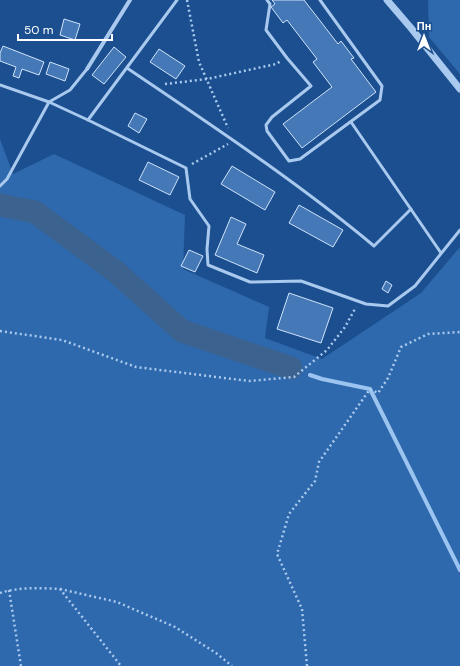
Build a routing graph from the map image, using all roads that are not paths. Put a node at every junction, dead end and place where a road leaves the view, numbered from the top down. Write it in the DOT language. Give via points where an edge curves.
graph roads {
  1 [pos="130,0"];
  2 [pos="176,0"];
  3 [pos="267,0"];
  4 [pos="320,0"];
  5 [pos="387,0"];
  6 [pos="127,68"];
  7 [pos="86,69"];
  8 [pos="0,85"];
  9 [pos="460,89"];
  10 [pos="49,102"];
  11 [pos="88,120"];
  12 [pos="351,122"];
  13 [pos="0,186"];
  14 [pos="411,209"];
  15 [pos="460,230"];
  16 [pos="441,253"];
  1 -- 7 [label="street"];
  2 -- 6 [label="lane"];
  3 -- 12 [label="lane" via="270,4 266,30 310,86 272,117 266,125 267,131 289,161 300,159"];
  4 -- 12 [label="lane" via="382,86 380,100"];
  5 -- 9 [label="street"];
  6 -- 11 [label="lane"];
  6 -- 14 [label="lane" via="234,140 374,246"];
  7 -- 10 [label="lane" via="70,90"];
  8 -- 10 [label="lane"];
  10 -- 11 [label="lane"];
  10 -- 13 [label="lane" via="7,179"];
  11 -- 16 [label="lane" via="186,168 190,199 209,226 206,249 208,265 250,282 301,281 359,302 388,306 415,286"];
  12 -- 14 [label="lane"];
  14 -- 16 [label="lane"];
  15 -- 16 [label="lane"];
}
